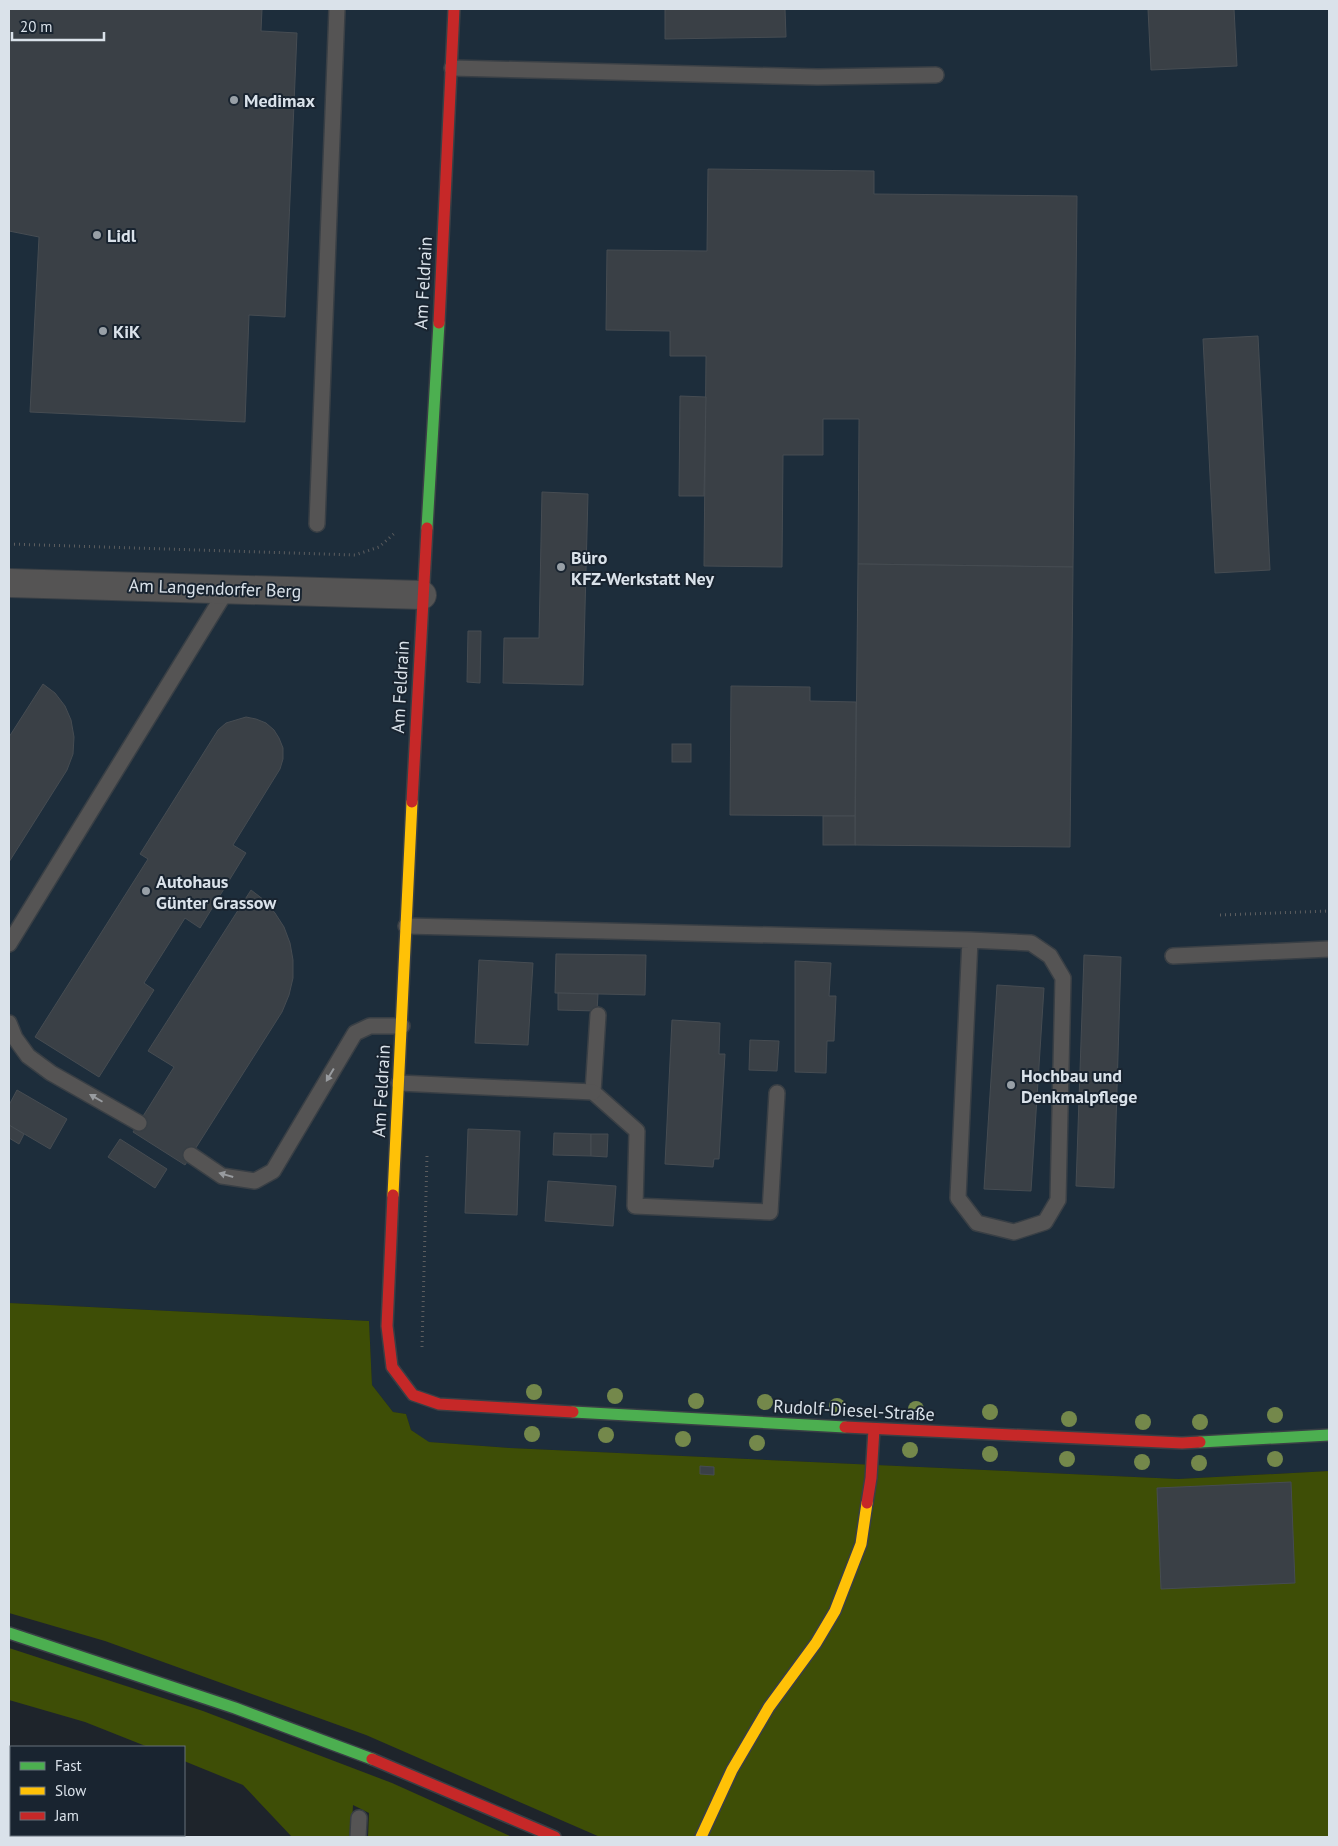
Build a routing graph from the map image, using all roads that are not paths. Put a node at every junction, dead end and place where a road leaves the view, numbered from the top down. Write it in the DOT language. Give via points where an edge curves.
graph roads {
  1 [pos="337,9"];
  2 [pos="454,9"];
  3 [pos="452,68"];
  4 [pos="936,74"];
  5 [pos="317,524"];
  6 [pos="9,582"];
  7 [pos="228,588"];
  8 [pos="422,594"];
  9 [pos="406,926"];
  10 [pos="970,940"];
  11 [pos="9,944"];
  12 [pos="1329,949"];
  13 [pos="1173,956"];
  14 [pos="598,1015"];
  15 [pos="9,1022"];
  16 [pos="402,1026"];
  17 [pos="398,1083"];
  18 [pos="593,1092"];
  19 [pos="777,1093"];
  20 [pos="139,1123"];
  21 [pos="191,1155"];
  22 [pos="392,1367"];
  23 [pos="874,1429"];
  24 [pos="1329,1436"];
  25 [pos="9,1633"];
  26 [pos="359,1818"];
  27 [pos="358,1837"];
  28 [pos="555,1837"];
  29 [pos="701,1837"];
  1 -- 5 [label="lane"];
  2 -- 3 [label="main road, Am Feldrain"];
  3 -- 4 [label="lane" via="818,77"];
  3 -- 8 [label="main road, Am Feldrain"];
  6 -- 7 [label="street, Am Langendorfer Berg"];
  7 -- 8 [label="street, Am Langendorfer Berg"];
  7 -- 11 [label="lane"];
  8 -- 9 [label="main road, Am Feldrain"];
  9 -- 10 [label="lane"];
  9 -- 16 [label="main road, Am Feldrain"];
  10 -- 10 [label="lane" via="1031,942 1050,956 1063,978 1058,1200 1045,1222 1014,1232 977,1223 958,1198"];
  12 -- 13 [label="lane"];
  14 -- 18 [label="lane"];
  20 -- 15 [label="lane, one-way" via="28,1056 15,1038"];
  16 -- 17 [label="main road, Am Feldrain"];
  16 -- 21 [label="lane, one-way" via="370,1026 356,1033 273,1172 255,1181 222,1176"];
  17 -- 18 [label="lane"];
  17 -- 22 [label="main road, Am Feldrain" via="387,1326"];
  18 -- 19 [label="lane" via="638,1130 635,1206 770,1212"];
  22 -- 23 [label="main road, Rudolf-Diesel-Straße" via="413,1395 439,1404"];
  23 -- 24 [label="main road, Rudolf-Diesel-Straße" via="1182,1443"];
  23 -- 29 [label="main road" via="871,1478 861,1544 835,1611 769,1707 732,1770"];
  25 -- 28 [label="main road" via="310,1736 443,1788"];
  26 -- 27 [label="lane"];
}
